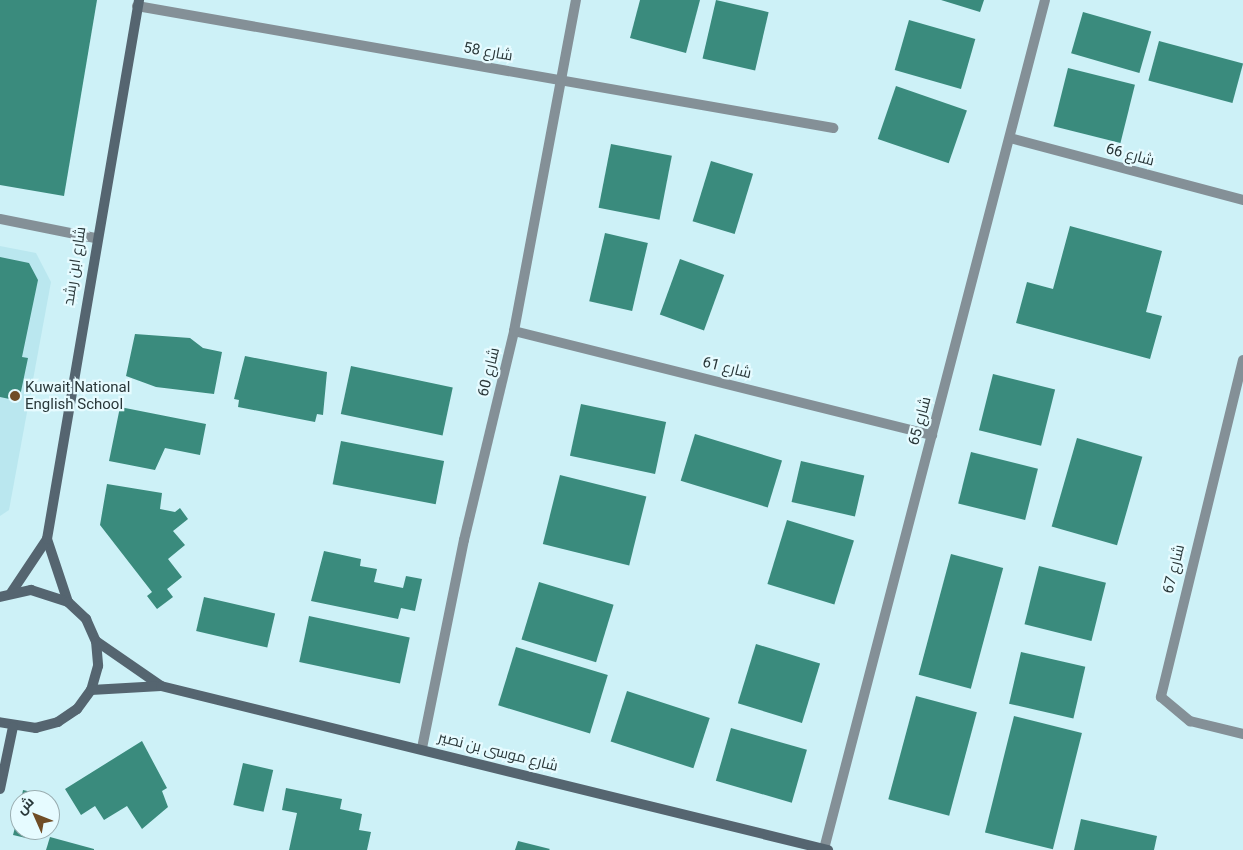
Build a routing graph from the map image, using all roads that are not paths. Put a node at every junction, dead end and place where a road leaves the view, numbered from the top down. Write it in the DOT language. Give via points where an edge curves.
graph roads {
  1 [pos="576,0"];
  2 [pos="1045,0"];
  3 [pos="138,3"];
  4 [pos="561,80"];
  5 [pos="833,128"];
  6 [pos="1010,138"];
  7 [pos="1243,200"];
  8 [pos="0,219"];
  9 [pos="95,238"];
  10 [pos="514,331"];
  11 [pos="1243,360"];
  12 [pos="932,435"];
  13 [pos="47,539"];
  14 [pos="11,592"];
  15 [pos="0,597"];
  16 [pos="68,602"];
  17 [pos="96,641"];
  18 [pos="161,686"];
  19 [pos="91,690"];
  20 [pos="0,722"];
  21 [pos="13,727"];
  22 [pos="1243,734"];
  23 [pos="422,748"];
  24 [pos="0,789"];
  25 [pos="826,850"];
  1 -- 4 [label="street, شارع 60"];
  2 -- 6 [label="street, شارع 65"];
  3 -- 4 [label="street, شارع 58"];
  3 -- 9 [label="street, شارع ابن رشد"];
  4 -- 5 [label="street, شارع 58"];
  4 -- 10 [label="street, شارع 60"];
  6 -- 7 [label="street, شارع 66"];
  6 -- 12 [label="street, شارع 65"];
  8 -- 9 [label="street"];
  9 -- 13 [label="street, شارع ابن رشد"];
  10 -- 12 [label="street, شارع 61"];
  10 -- 23 [label="street, شارع 60" via="464,540"];
  11 -- 22 [label="street, شارع 67" via="1161,696 1190,721"];
  12 -- 25 [label="street, شارع 65"];
  13 -- 14 [label="street, شارع ابن رشد"];
  13 -- 16 [label="street, شارع ابن رشد"];
  14 -- 15 [label="street"];
  14 -- 16 [label="street" via="31,590"];
  16 -- 17 [label="street" via="86,619"];
  17 -- 18 [label="street, شارع موسى بن نصير"];
  17 -- 19 [label="street" via="98,666"];
  18 -- 19 [label="street, شارع موسى بن نصير"];
  18 -- 23 [label="street, شارع موسى بن نصير"];
  19 -- 21 [label="street" via="77,709 58,722 36,728"];
  20 -- 21 [label="street"];
  21 -- 24 [label="street"];
  23 -- 25 [label="street, شارع موسى بن نصير"];
}
